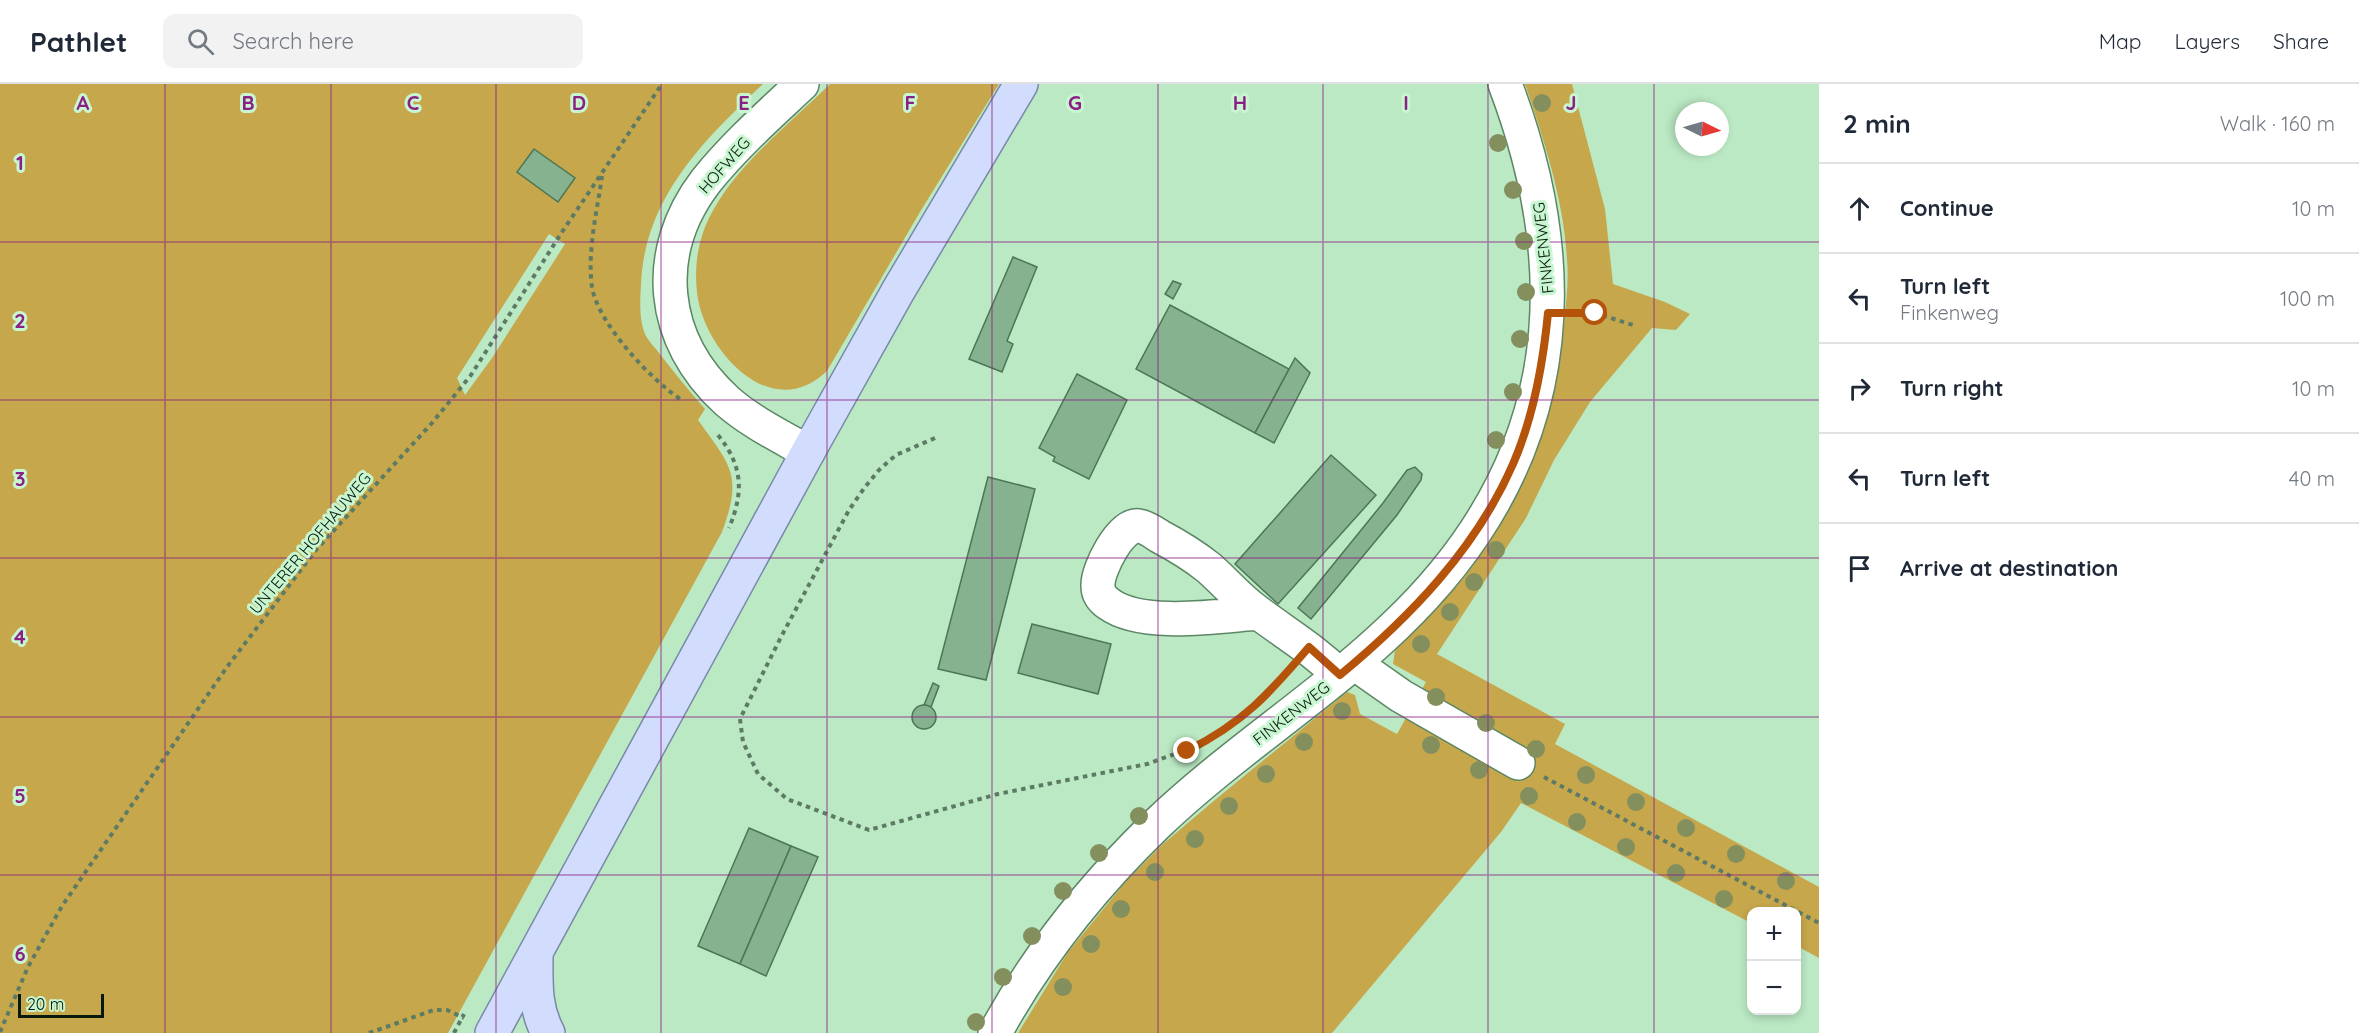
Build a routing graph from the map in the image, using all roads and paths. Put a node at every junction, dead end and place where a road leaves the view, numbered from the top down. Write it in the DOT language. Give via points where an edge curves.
graph roads {
  1 [pos="662,84"];
  2 [pos="802,84"];
  3 [pos="1021,84"];
  4 [pos="1505,84"];
  5 [pos="603,173"];
  6 [pos="1548,313"];
  7 [pos="1636,326"];
  8 [pos="688,404"];
  9 [pos="714,431"];
  10 [pos="935,438"];
  11 [pos="807,452"];
  12 [pos="724,537"];
  13 [pos="1258,613"];
  14 [pos="1347,669"];
  15 [pos="1207,740"];
  16 [pos="1518,764"];
  17 [pos="1819,923"];
  18 [pos="537,949"];
  19 [pos="463,1017"];
  20 [pos="0,1032"];
  21 [pos="369,1033"];
  22 [pos="492,1033"];
  23 [pos="548,1033"];
  24 [pos="995,1033"];
  1 -- 5 [label="path, UNTERER HOFHAUWEG"];
  2 -- 11 [label="street, HOFWEG" via="705,183 676,239 669,283 676,328 710,384 749,418"];
  3 -- 11 [label="main road"];
  4 -- 6 [label="street, FINKENWEG" via="1537,191 1548,272"];
  5 -- 8 [label="path" via="593,248 592,284 596,300 641,364"];
  5 -- 20 [label="path, UNTERER HOFHAUWEG" via="471,375 316,550 227,667 62,906 28,967"];
  6 -- 7 [label="path" via="1595,313"];
  6 -- 14 [label="street, FINKENWEG" via="1536,390 1523,438 1501,487 1439,579"];
  9 -- 12 [label="path" via="728,447 739,478 737,507"];
  10 -- 15 [label="path" via="896,455 865,487 786,627 740,719 743,742 758,774 787,799 869,830 998,794 1146,764"];
  11 -- 18 [label="main road"];
  13 -- 14 [label="street"];
  14 -- 16 [label="street"];
  14 -- 24 [label="street, FINKENWEG" via="1192,792 1124,857 1065,927 1027,979"];
  16 -- 17 [label="path"];
  18 -- 22 [label="main road"];
  18 -- 23 [label="main road" via="538,1013"];
  19 -- 21 [label="path" via="447,1010 434,1010"];
}
